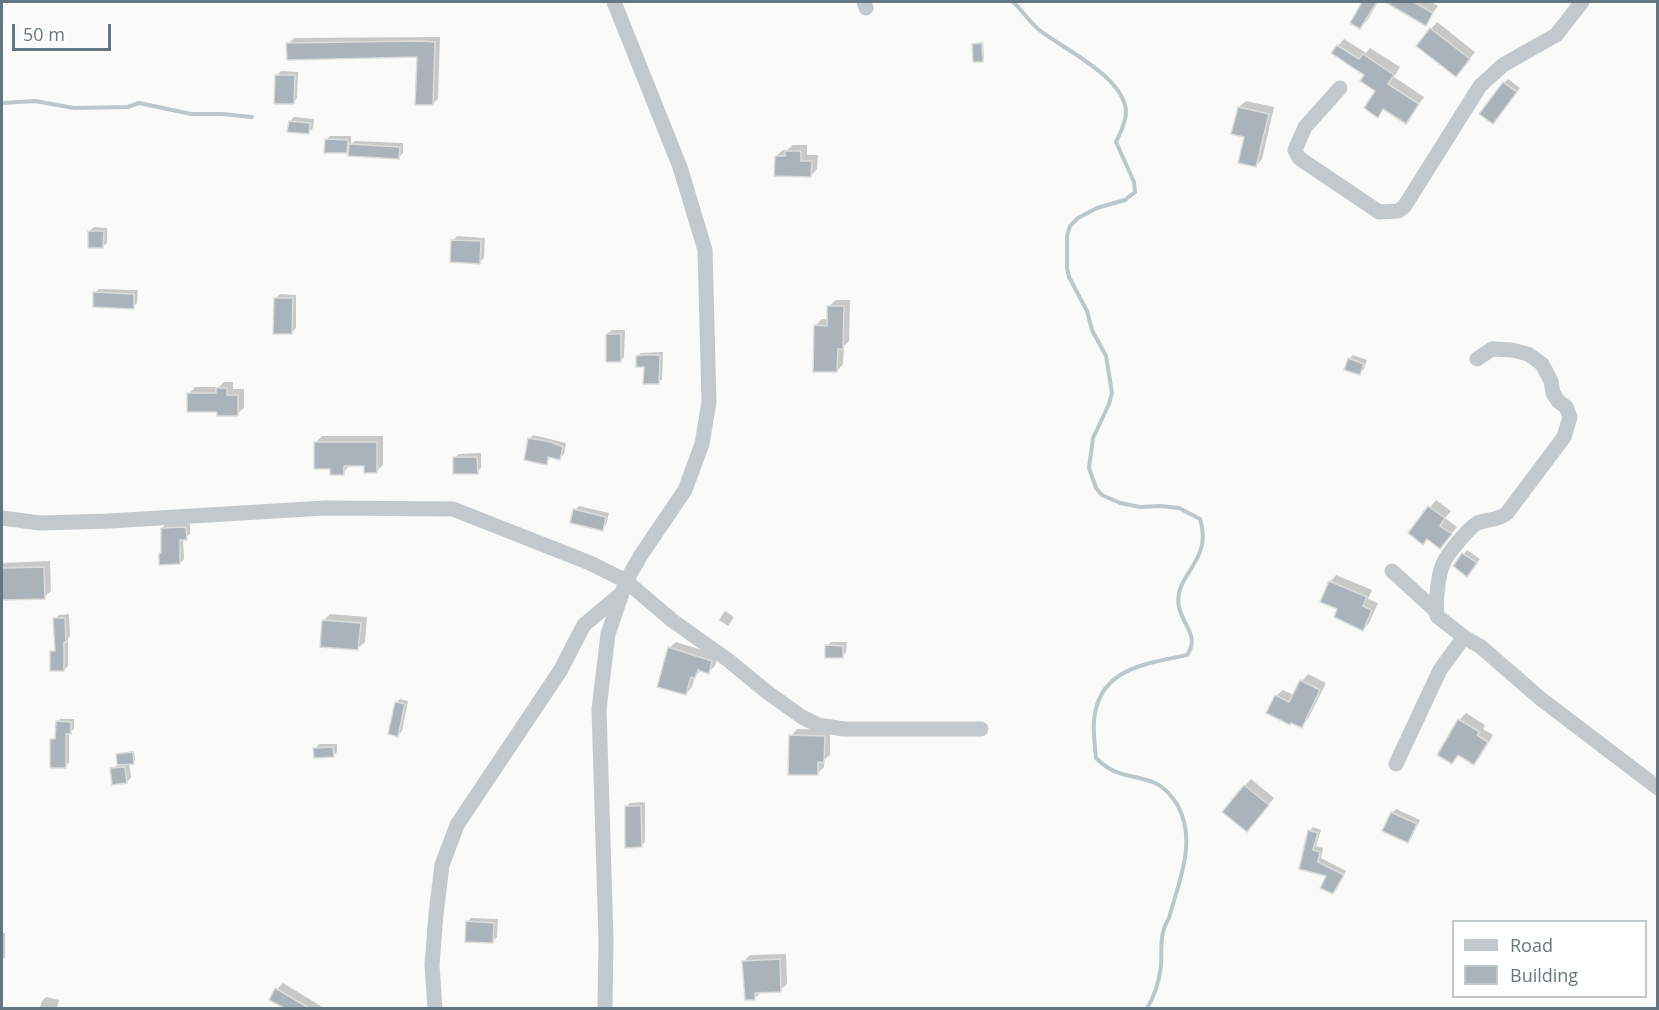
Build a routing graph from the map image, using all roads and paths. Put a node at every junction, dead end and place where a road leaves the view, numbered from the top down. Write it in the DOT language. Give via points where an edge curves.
graph roads {
  1 [pos="614,2"];
  2 [pos="1582,2"];
  3 [pos="1340,88"];
  4 [pos="1477,358"];
  5 [pos="2,518"];
  6 [pos="1392,571"];
  7 [pos="625,586"];
  8 [pos="1436,611"];
  9 [pos="1464,637"];
  10 [pos="981,729"];
  11 [pos="1396,764"];
  12 [pos="1658,788"];
  13 [pos="435,1008"];
  14 [pos="605,1008"];
  1 -- 7 [label="street" via="680,167 705,250 709,402 702,444 685,490"];
  2 -- 3 [label="street" via="1556,35 1503,65 1480,86 1398,211 1379,212 1299,158 1295,150 1305,127"];
  4 -- 8 [label="street" via="1492,349 1512,350 1528,354 1542,364 1558,402 1566,407 1569,426 1506,513 1500,519 1474,526 1446,557"];
  5 -- 7 [label="street" via="40,523 325,508 453,509 590,563"];
  6 -- 8 [label="street"];
  7 -- 10 [label="street" via="767,692 818,725 844,729"];
  7 -- 13 [label="street" via="585,625 560,671 457,825 442,865 436,914 432,965"];
  7 -- 14 [label="street" via="608,634 599,709"];
  8 -- 9 [label="street" via="1440,620"];
  9 -- 11 [label="street" via="1440,670"];
  9 -- 12 [label="street"];
}
